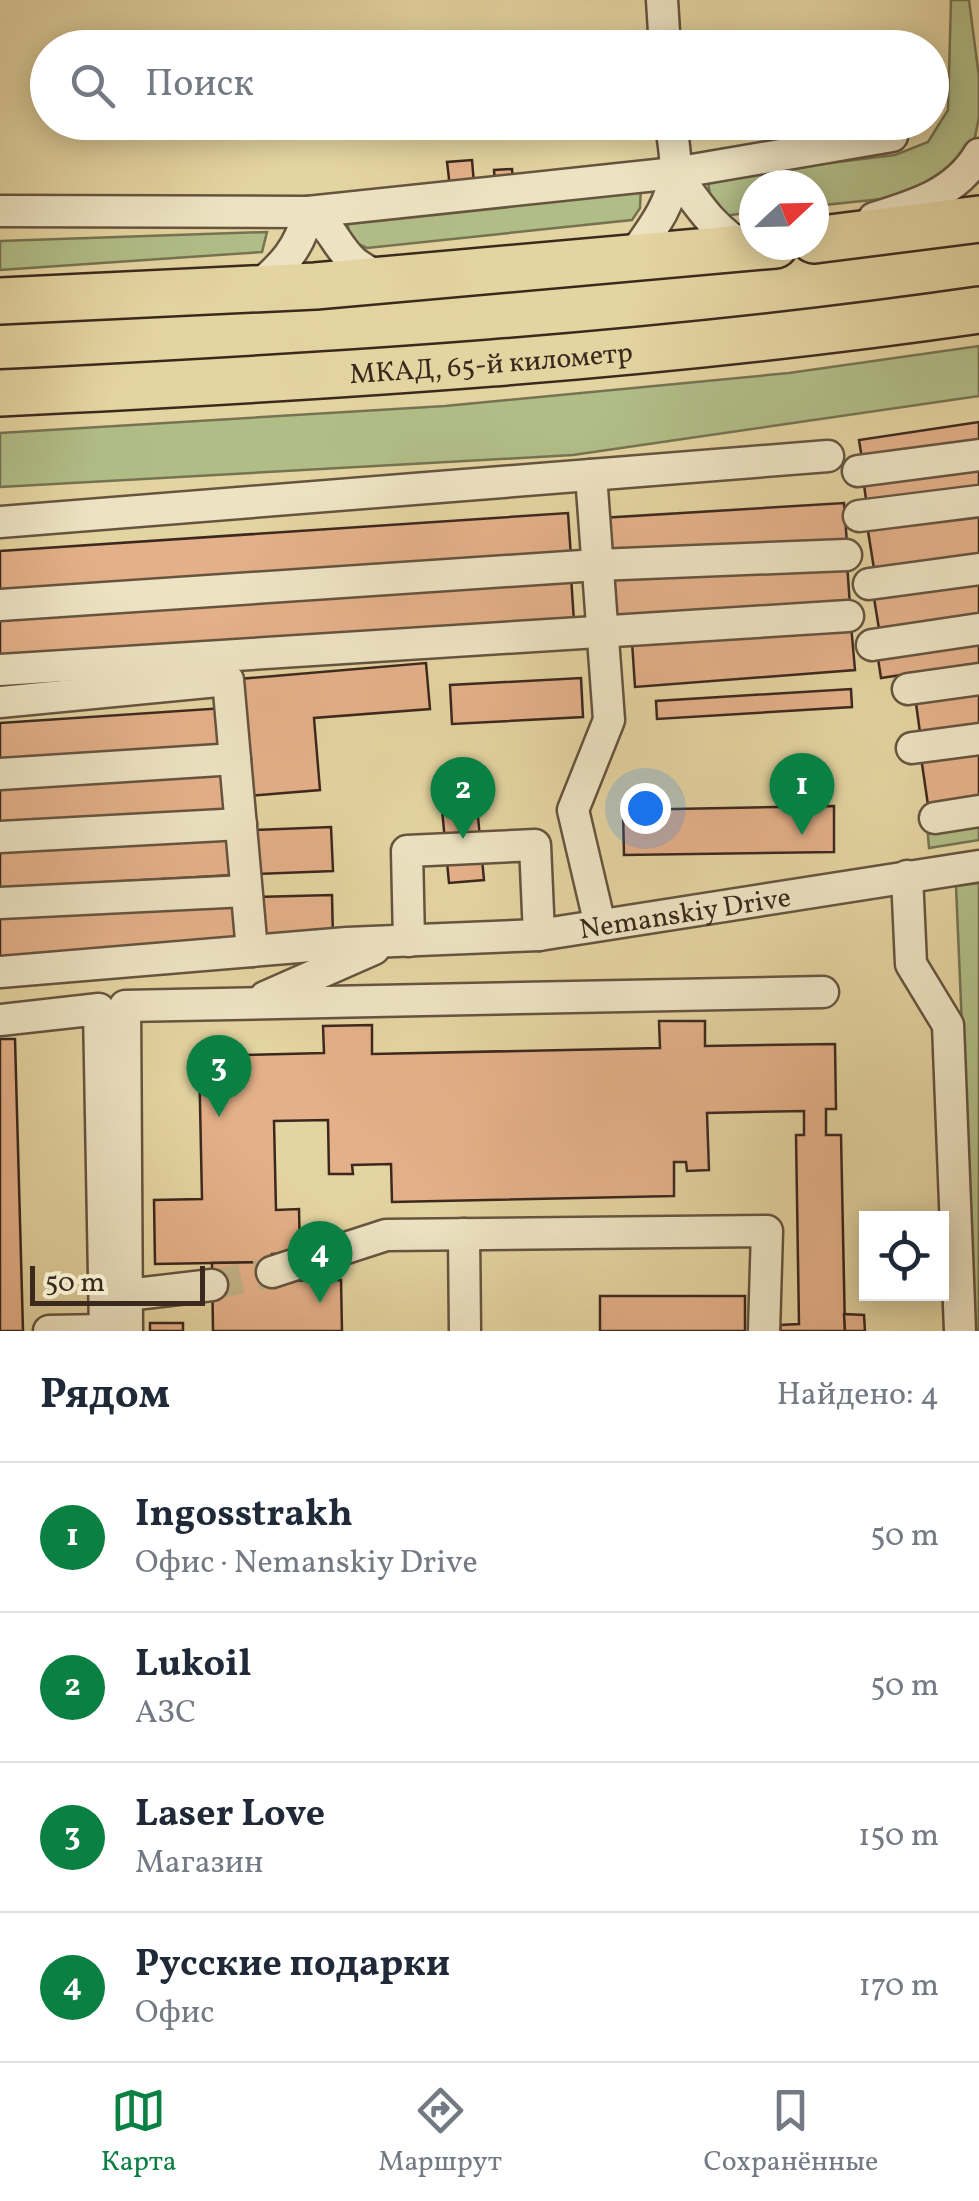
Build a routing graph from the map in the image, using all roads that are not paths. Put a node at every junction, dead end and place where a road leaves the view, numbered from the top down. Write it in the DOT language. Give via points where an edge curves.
graph roads {
  1 [pos="662,0"];
  2 [pos="664,30"];
  3 [pos="672,140"];
  4 [pos="869,140"];
  5 [pos="979,154"];
  6 [pos="675,173"];
  7 [pos="0,211"];
  8 [pos="308,212"];
  9 [pos="979,219"];
  10 [pos="829,234"];
  11 [pos="739,236"];
  12 [pos="829,237"];
  13 [pos="739,249"];
  14 [pos="630,260"];
  15 [pos="384,280"];
  16 [pos="255,289"];
  17 [pos="0,301"];
  18 [pos="979,310"];
  19 [pos="0,392"];
  20 [pos="979,454"];
  21 [pos="828,456"];
  22 [pos="858,471"];
  23 [pos="591,475"];
  24 [pos="979,501"];
  25 [pos="859,516"];
  26 [pos="0,522"];
  27 [pos="846,555"];
  28 [pos="598,565"];
  29 [pos="979,569"];
  30 [pos="870,584"];
  31 [pos="0,606"];
  32 [pos="848,616"];
  33 [pos="979,629"];
  34 [pos="602,630"];
  35 [pos="872,644"];
  36 [pos="0,670"];
  37 [pos="979,680"];
  38 [pos="908,690"];
  39 [pos="0,702"];
  40 [pos="979,739"];
  41 [pos="912,748"];
  42 [pos="235,760"];
  43 [pos="0,774"];
  44 [pos="979,812"];
  45 [pos="935,818"];
  46 [pos="241,824"];
  47 [pos="0,837"];
  48 [pos="979,866"];
  49 [pos="907,876"];
  50 [pos="246,891"];
  51 [pos="0,903"];
  52 [pos="600,925"];
  53 [pos="539,934"];
  54 [pos="400,942"];
  55 [pos="252,951"];
  56 [pos="0,972"];
  57 [pos="823,992"];
  58 [pos="250,1004"];
  59 [pos="112,1008"];
  60 [pos="0,1020"];
  61 [pos="464,1234"];
  62 [pos="272,1272"];
  63 [pos="212,1285"];
  64 [pos="127,1294"];
  65 [pos="105,1330"];
  66 [pos="49,1331"];
  67 [pos="127,1331"];
  68 [pos="465,1331"];
  69 [pos="764,1331"];
  70 [pos="960,1331"];
  1 -- 2 [label="street"];
  3 -- 6 [label="street"];
  4 -- 6 [label="street"];
  5 -- 10 [label="street" via="964,177 937,196"];
  6 -- 8 [label="street"];
  6 -- 11 [label="street" via="710,222"];
  6 -- 14 [label="street" via="662,214"];
  7 -- 8 [label="street"];
  8 -- 15 [label="street" via="320,217 354,262"];
  8 -- 16 [label="street" via="284,266"];
  9 -- 12 [label="highway"];
  13 -- 14 [label="highway"];
  14 -- 15 [label="highway"];
  15 -- 16 [label="highway"];
  16 -- 17 [label="highway"];
  18 -- 19 [label="highway, МКАД, 65-й километр" via="694,346 321,377"];
  20 -- 22 [label="street"];
  21 -- 23 [label="street"];
  23 -- 26 [label="street"];
  23 -- 28 [label="street"];
  24 -- 25 [label="street"];
  27 -- 28 [label="street"];
  28 -- 31 [label="street"];
  28 -- 34 [label="street"];
  29 -- 30 [label="street"];
  32 -- 34 [label="street"];
  33 -- 35 [label="street"];
  34 -- 36 [label="street"];
  34 -- 52 [label="street" via="608,720 573,810"];
  37 -- 38 [label="street"];
  39 -- 42 [label="street" via="228,680"];
  40 -- 41 [label="street"];
  42 -- 43 [label="street"];
  42 -- 46 [label="street"];
  44 -- 45 [label="street"];
  46 -- 47 [label="street"];
  46 -- 50 [label="street"];
  48 -- 49 [label="street, Nemanskiy Drive"];
  49 -- 52 [label="street, Nemanskiy Drive"];
  49 -- 70 [label="street" via="910,964 948,1025"];
  50 -- 51 [label="street"];
  50 -- 55 [label="street"];
  52 -- 53 [label="street, Nemanskiy Drive"];
  53 -- 54 [label="street, Nemanskiy Drive"];
  53 -- 54 [label="street" via="535,845 407,851"];
  54 -- 55 [label="street, Nemanskiy Drive"];
  54 -- 58 [label="street"];
  55 -- 56 [label="street, Nemanskiy Drive"];
  57 -- 58 [label="street"];
  58 -- 59 [label="street"];
  59 -- 60 [label="street"];
  59 -- 64 [label="street"];
  59 -- 65 [label="street"];
  61 -- 62 [label="street" via="386,1235"];
  61 -- 68 [label="street"];
  61 -- 69 [label="street" via="767,1231"];
  63 -- 64 [label="street"];
  64 -- 67 [label="street"];
  65 -- 66 [label="street"];
}
